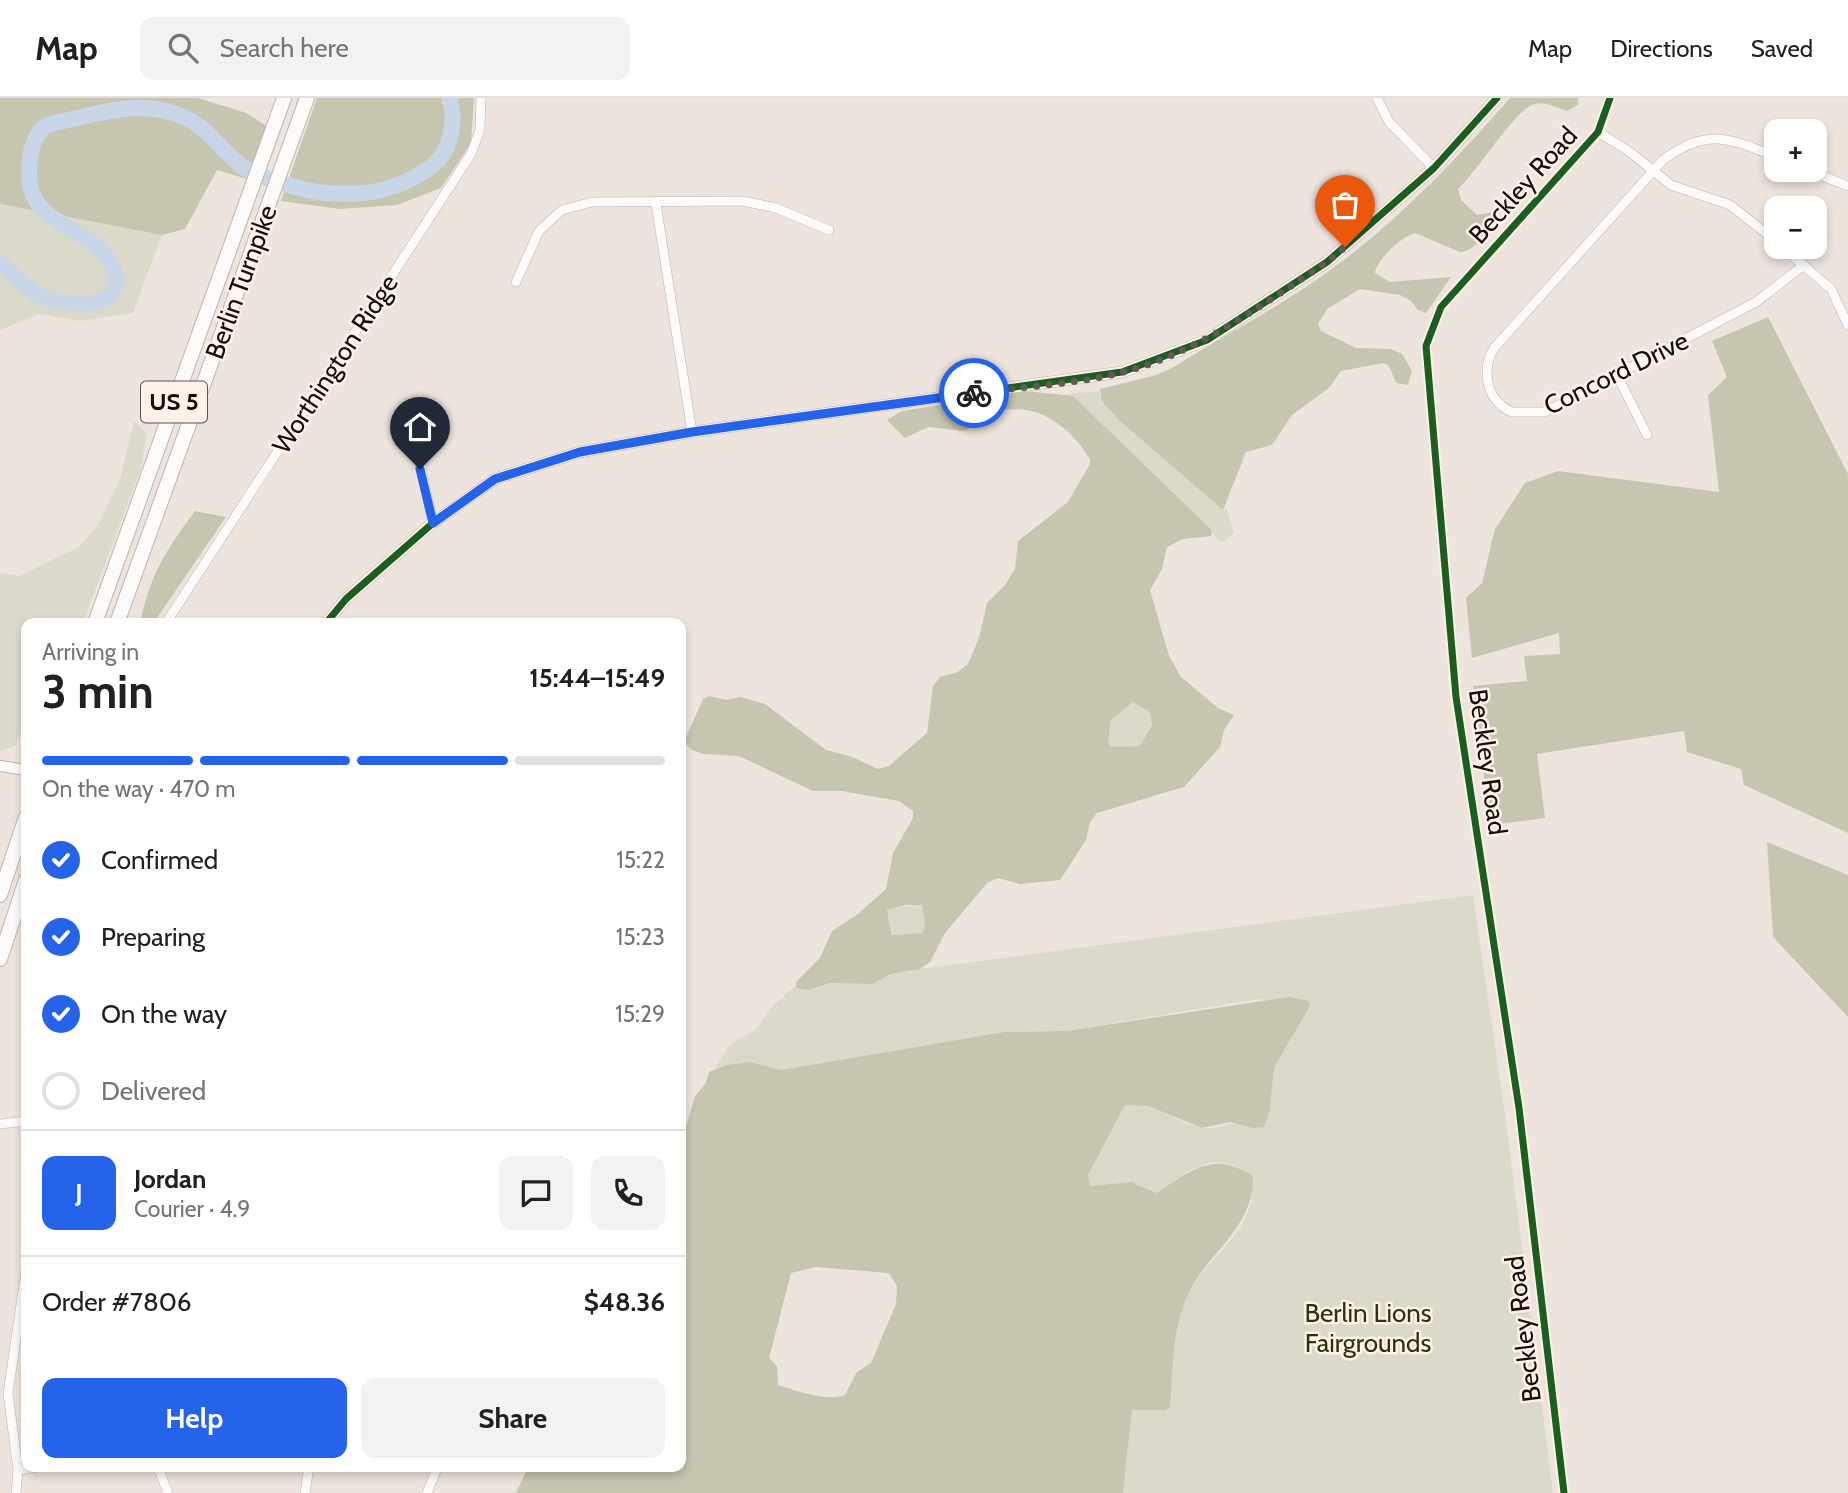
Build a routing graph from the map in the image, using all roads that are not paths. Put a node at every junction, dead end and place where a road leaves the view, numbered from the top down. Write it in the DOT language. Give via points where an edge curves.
graph roads {
  1 [pos="284,98"];
  2 [pos="307,98"];
  3 [pos="481,98"];
  4 [pos="1377,98"];
  5 [pos="1497,98"];
  6 [pos="1610,98"];
  7 [pos="1598,132"];
  8 [pos="1764,152"];
  9 [pos="1434,168"];
  10 [pos="1653,171"];
  11 [pos="1827,178"];
  12 [pos="1848,186"];
  13 [pos="656,204"];
  14 [pos="829,230"];
  15 [pos="1764,232"];
  16 [pos="1797,259"];
  17 [pos="1804,265"];
  18 [pos="516,282"];
  19 [pos="1848,325"];
  20 [pos="1617,375"];
  21 [pos="692,432"];
  22 [pos="1647,435"];
  23 [pos="416,445"];
  24 [pos="433,523"];
  25 [pos="97,618"];
  26 [pos="119,618"];
  27 [pos="169,618"];
  28 [pos="330,618"];
  29 [pos="0,766"];
  30 [pos="21,770"];
  31 [pos="21,832"];
  32 [pos="0,895"];
  33 [pos="21,895"];
  34 [pos="0,959"];
  35 [pos="21,1122"];
  36 [pos="0,1124"];
  37 [pos="21,1330"];
  38 [pos="4,1393"];
  39 [pos="18,1470"];
  40 [pos="21,1470"];
  41 [pos="160,1472"];
  42 [pos="308,1472"];
  43 [pos="435,1472"];
  44 [pos="16,1493"];
  45 [pos="168,1493"];
  46 [pos="305,1493"];
  47 [pos="426,1493"];
  48 [pos="1564,1493"];
  1 -- 25 [label="highway, Berlin Turnpike / US 5"];
  2 -- 26 [label="highway, Berlin Turnpike / US 5"];
  3 -- 27 [label="street, Worthington Ridge" via="480,130 471,154"];
  4 -- 9 [label="street" via="1389,122"];
  5 -- 9 [label="street"];
  6 -- 7 [label="street, Beckley Road"];
  7 -- 10 [label="street"];
  7 -- 48 [label="street, Beckley Road" via="1441,307 1426,346 1456,697 1519,1108"];
  8 -- 10 [label="street, Concord Drive" via="1711,138 1681,146"];
  9 -- 21 [label="street" via="1327,262 1207,340 1165,358 1122,372"];
  10 -- 15 [label="street" via="1671,185 1730,205"];
  10 -- 20 [label="street, Concord Drive" via="1494,348 1486,373 1488,385 1504,408 1527,414 1545,412"];
  11 -- 12 [label="street"];
  13 -- 14 [label="street" via="743,201 776,208"];
  13 -- 18 [label="street" via="592,202 562,210 539,231"];
  13 -- 21 [label="street"];
  16 -- 17 [label="street"];
  17 -- 19 [label="street" via="1831,289"];
  17 -- 20 [label="street, Concord Drive" via="1756,302"];
  20 -- 22 [label="street"];
  21 -- 24 [label="street" via="580,452 495,479"];
  23 -- 24 [label="street"];
  24 -- 28 [label="street"];
  29 -- 30 [label="street"];
  31 -- 32 [label="highway"];
  33 -- 34 [label="highway"];
  35 -- 36 [label="street"];
  37 -- 38 [label="street"];
  38 -- 39 [label="street"];
  39 -- 40 [label="street"];
  39 -- 44 [label="street"];
  41 -- 45 [label="street"];
  42 -- 46 [label="street"];
  43 -- 47 [label="street"];
}
